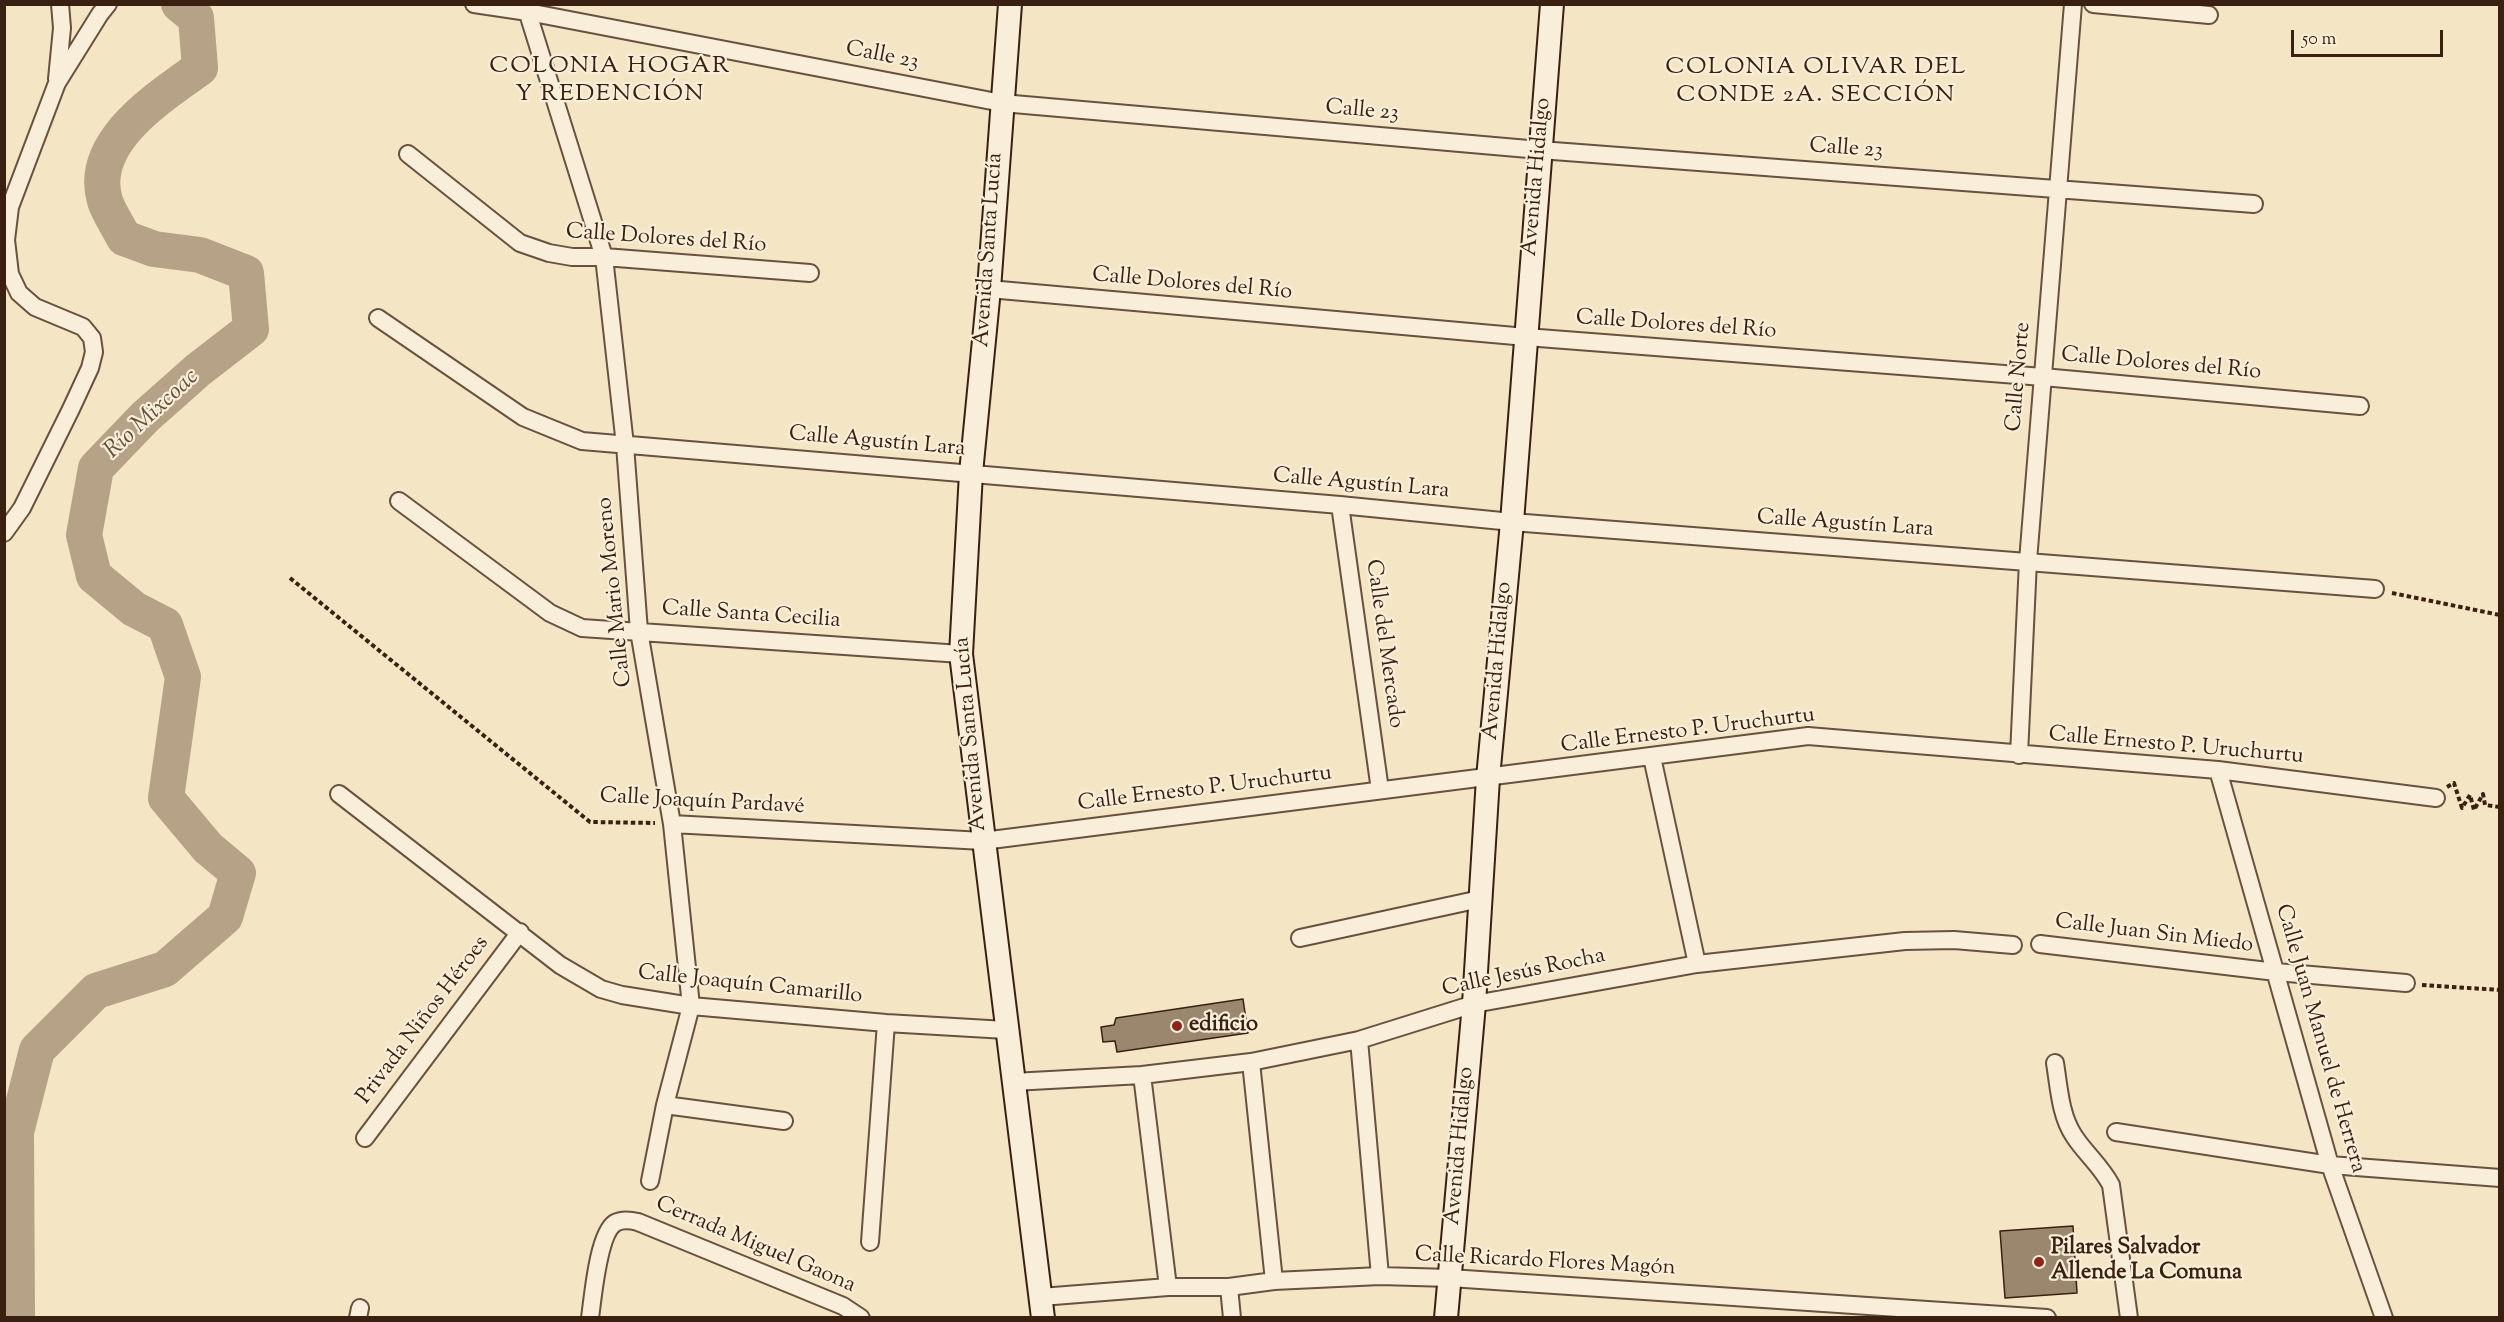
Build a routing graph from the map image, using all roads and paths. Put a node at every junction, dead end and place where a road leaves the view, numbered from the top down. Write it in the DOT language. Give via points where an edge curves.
graph roads {
  1 [pos="60,4"];
  2 [pos="108,4"];
  3 [pos="474,4"];
  4 [pos="1010,4"];
  5 [pos="1552,4"];
  6 [pos="2073,4"];
  7 [pos="2093,4"];
  8 [pos="526,8"];
  9 [pos="2209,15"];
  10 [pos="57,83"];
  11 [pos="1002,103"];
  12 [pos="1540,150"];
  13 [pos="408,154"];
  14 [pos="2059,189"];
  15 [pos="2254,204"];
  16 [pos="604,257"];
  17 [pos="810,273"];
  18 [pos="989,289"];
  19 [pos="378,318"];
  20 [pos="1526,337"];
  21 [pos="2043,377"];
  22 [pos="2360,406"];
  23 [pos="625,445"];
  24 [pos="971,473"];
  25 [pos="399,501"];
  26 [pos="1340,505"];
  27 [pos="1512,522"];
  28 [pos="4,533"];
  29 [pos="2028,561"];
  30 [pos="290,578"];
  31 [pos="2375,589"];
  32 [pos="2499,615"];
  33 [pos="639,631"];
  34 [pos="960,654"];
  35 [pos="2019,755"];
  36 [pos="1652,757"];
  37 [pos="2218,770"];
  38 [pos="1488,778"];
  39 [pos="1380,790"];
  40 [pos="339,794"];
  41 [pos="2436,798"];
  42 [pos="2499,807"];
  43 [pos="672,824"];
  44 [pos="982,841"];
  45 [pos="1480,898"];
  46 [pos="520,932"];
  47 [pos="1300,938"];
  48 [pos="2040,944"];
  49 [pos="2013,945"];
  50 [pos="1697,964"];
  51 [pos="2276,972"];
  52 [pos="2406,983"];
  53 [pos="2499,990"];
  54 [pos="1474,1004"];
  55 [pos="691,1006"];
  56 [pos="886,1023"];
  57 [pos="1006,1030"];
  58 [pos="1359,1040"];
  59 [pos="1251,1062"];
  60 [pos="2055,1063"];
  61 [pos="1142,1075"];
  62 [pos="1013,1082"];
  63 [pos="665,1105"];
  64 [pos="784,1121"];
  65 [pos="2116,1132"];
  66 [pos="365,1138"];
  67 [pos="2330,1165"];
  68 [pos="2499,1178"];
  69 [pos="650,1181"];
  70 [pos="870,1242"];
  71 [pos="1380,1276"];
  72 [pos="1450,1278"];
  73 [pos="1274,1281"];
  74 [pos="1168,1287"];
  75 [pos="1228,1287"];
  76 [pos="1042,1307"];
  77 [pos="593,1316"];
  78 [pos="861,1317"];
  79 [pos="1232,1317"];
  80 [pos="1446,1317"];
  81 [pos="2047,1317"];
  82 [pos="2129,1317"];
  83 [pos="2384,1317"];
  1 -- 10 [label="street"];
  2 -- 10 [label="street"];
  3 -- 8 [label="street, Calle 23"];
  4 -- 11 [label="street, Avenida Santa Lucía"];
  5 -- 12 [label="street, Avenida Hidalgo"];
  6 -- 14 [label="street, Calle Norte"];
  7 -- 9 [label="street"];
  8 -- 11 [label="street, Calle 23"];
  8 -- 16 [label="street, Calle Mario Moreno"];
  10 -- 28 [label="street" via="10,207 6,240 10,274 19,293 35,307 83,327 92,338 94,352 71,410 22,508"];
  11 -- 12 [label="street, Calle 23"];
  11 -- 18 [label="street, Avenida Santa Lucía"];
  12 -- 14 [label="street, Calle 23"];
  12 -- 20 [label="street, Avenida Hidalgo"];
  13 -- 16 [label="street, Calle Dolores del Río" via="520,243 572,257"];
  14 -- 15 [label="street, Calle 23"];
  14 -- 21 [label="street, Calle Norte"];
  16 -- 17 [label="street, Calle Dolores del Río"];
  16 -- 23 [label="street, Calle Mario Moreno"];
  18 -- 20 [label="street, Calle Dolores del Río"];
  18 -- 24 [label="street, Avenida Santa Lucía"];
  19 -- 23 [label="street, Calle Agustín Lara" via="523,417 582,441"];
  20 -- 21 [label="street, Calle Dolores del Río"];
  20 -- 27 [label="street, Avenida Hidalgo"];
  21 -- 22 [label="street, Calle Dolores del Río"];
  21 -- 29 [label="street, Calle Norte"];
  23 -- 24 [label="street, Calle Agustín Lara"];
  23 -- 33 [label="street, Calle Mario Moreno"];
  24 -- 26 [label="street, Calle Agustín Lara"];
  24 -- 34 [label="street, Avenida Santa Lucía"];
  25 -- 33 [label="street, Calle Santa Cecilia" via="550,613 582,628"];
  26 -- 27 [label="street, Calle Agustín Lara"];
  26 -- 39 [label="street, Calle del Mercado"];
  27 -- 29 [label="street, Calle Agustín Lara"];
  27 -- 38 [label="street, Avenida Hidalgo"];
  29 -- 31 [label="street, Calle Agustín Lara"];
  29 -- 35 [label="street, Calle Norte"];
  30 -- 43 [label="path, Calle Joaquín Pardavé" via="590,822"];
  31 -- 32 [label="path"];
  33 -- 34 [label="street, Calle Santa Cecilia"];
  33 -- 43 [label="street, Calle Mario Moreno"];
  34 -- 44 [label="street, Avenida Santa Lucía"];
  35 -- 36 [label="street, Calle Ernesto P. Uruchurtu" via="1808,736"];
  35 -- 37 [label="street, Calle Ernesto P. Uruchurtu"];
  36 -- 38 [label="street, Calle Ernesto P. Uruchurtu"];
  36 -- 50 [label="street"];
  37 -- 41 [label="street, Calle Ernesto P. Uruchurtu"];
  37 -- 51 [label="street, Calle Juan Manuel de Herrera"];
  38 -- 39 [label="street, Calle Ernesto P. Uruchurtu"];
  38 -- 45 [label="street, Avenida Hidalgo"];
  39 -- 44 [label="street, Calle Ernesto P. Uruchurtu"];
  40 -- 46 [label="street, Calle Joaquín Camarillo"];
  41 -- 42 [label="path" via="2454,783 2462,808 2470,795 2474,810 2483,794 2486,806"];
  43 -- 44 [label="street, Calle Joaquín Pardavé"];
  43 -- 55 [label="street, Calle Mario Moreno"];
  44 -- 57 [label="street, Avenida Santa Lucía"];
  45 -- 47 [label="street"];
  45 -- 54 [label="street, Avenida Hidalgo"];
  46 -- 55 [label="street, Calle Joaquín Camarillo" via="560,965 601,989"];
  46 -- 66 [label="street, Privada Niños Héroes"];
  48 -- 51 [label="street, Calle Juan Sin Miedo"];
  49 -- 50 [label="street, Calle Jesús Rocha" via="1905,941"];
  50 -- 54 [label="street, Calle Jesús Rocha"];
  51 -- 52 [label="street, Calle Juan Sin Miedo"];
  51 -- 67 [label="street, Calle Juan Manuel de Herrera"];
  52 -- 53 [label="path"];
  54 -- 58 [label="street, Calle Jesús Rocha"];
  54 -- 72 [label="street, Avenida Hidalgo"];
  55 -- 56 [label="street, Calle Joaquín Camarillo"];
  55 -- 63 [label="street, Calle Mario Moreno"];
  56 -- 57 [label="street, Calle Joaquín Camarillo"];
  56 -- 70 [label="street"];
  57 -- 62 [label="street, Avenida Santa Lucía"];
  58 -- 59 [label="street, Calle Jesús Rocha"];
  58 -- 71 [label="street"];
  59 -- 61 [label="street, Calle Jesús Rocha"];
  59 -- 73 [label="street"];
  60 -- 82 [label="street" via="2064,1115 2073,1136 2102,1168 2111,1185"];
  61 -- 62 [label="street, Calle Jesús Rocha"];
  61 -- 74 [label="street"];
  62 -- 76 [label="street, Avenida Santa Lucía"];
  63 -- 64 [label="street"];
  63 -- 69 [label="street, Calle Mario Moreno"];
  65 -- 67 [label="street"];
  67 -- 68 [label="street"];
  67 -- 83 [label="street, Calle Juan Manuel de Herrera"];
  71 -- 72 [label="street, Calle Ricardo Flores Magón"];
  71 -- 73 [label="street, Calle Ricardo Flores Magón"];
  72 -- 80 [label="street, Avenida Hidalgo"];
  72 -- 81 [label="street, Calle Ricardo Flores Magón"];
  73 -- 75 [label="street, Calle Ricardo Flores Magón"];
  74 -- 75 [label="street, Calle Ricardo Flores Magón"];
  74 -- 76 [label="street, Calle Ricardo Flores Magón"];
  75 -- 79 [label="street"];
  77 -- 78 [label="street, Cerrada Miguel Gaona" via="603,1241 615,1223 627,1220 843,1306"];
}
